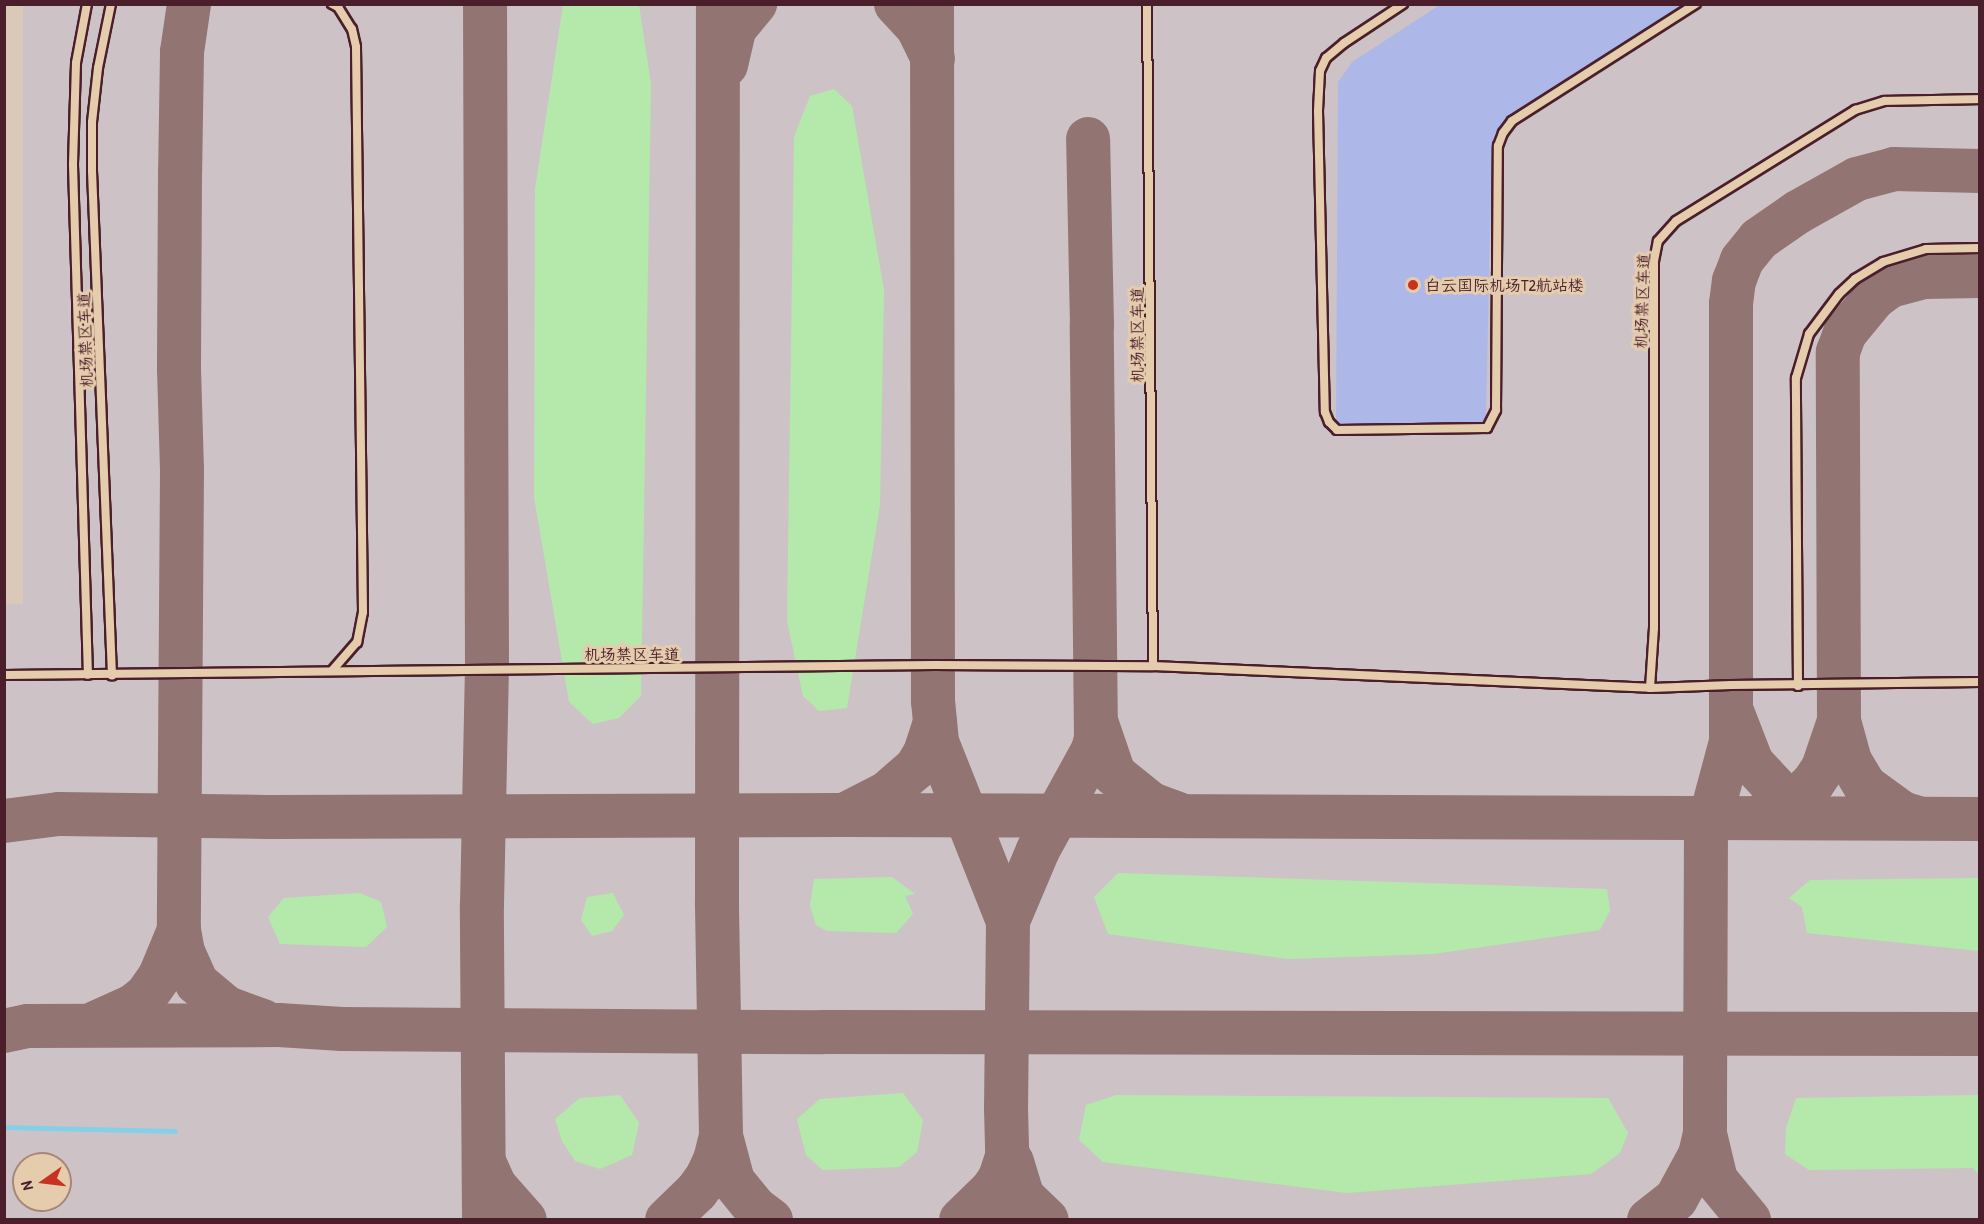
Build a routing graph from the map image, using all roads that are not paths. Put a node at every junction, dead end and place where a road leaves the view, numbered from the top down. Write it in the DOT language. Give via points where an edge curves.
graph roads {
  1 [pos="87,4"];
  2 [pos="111,4"];
  3 [pos="332,4"];
  4 [pos="1147,4"];
  5 [pos="1403,4"];
  6 [pos="1696,4"];
  7 [pos="1980,99"];
  8 [pos="1980,248"];
  9 [pos="1153,666"];
  10 [pos="333,670"];
  11 [pos="4,675"];
  12 [pos="88,675"];
  13 [pos="112,676"];
  14 [pos="1980,682"];
  15 [pos="1798,686"];
  16 [pos="1650,688"];
  1 -- 12 [label="lane, 机场禁区车道" via="76,63 73,165"];
  2 -- 13 [label="lane, 机场禁区车道" via="98,68 92,171"];
  3 -- 10 [label="lane" via="352,29 356,47 363,612 357,642"];
  4 -- 9 [label="lane, 机场禁区车道"];
  5 -- 6 [label="lane" via="1344,43 1326,58 1320,71 1325,412 1337,430 1487,428 1496,410 1498,146 1503,133 1512,121"];
  7 -- 16 [label="lane, 机场禁区车道" via="1885,101 1848,114 1676,221 1658,242 1654,261 1654,628"];
  8 -- 15 [label="lane" via="1936,247 1883,262 1839,294 1809,334 1796,378"];
  9 -- 10 [label="lane, 机场禁区车道"];
  9 -- 16 [label="lane, 机场禁区车道"];
  10 -- 13 [label="lane, 机场禁区车道"];
  11 -- 12 [label="lane, 机场禁区车道"];
  12 -- 13 [label="lane, 机场禁区车道"];
  14 -- 15 [label="lane, 机场禁区车道"];
  15 -- 16 [label="lane, 机场禁区车道"];
}
